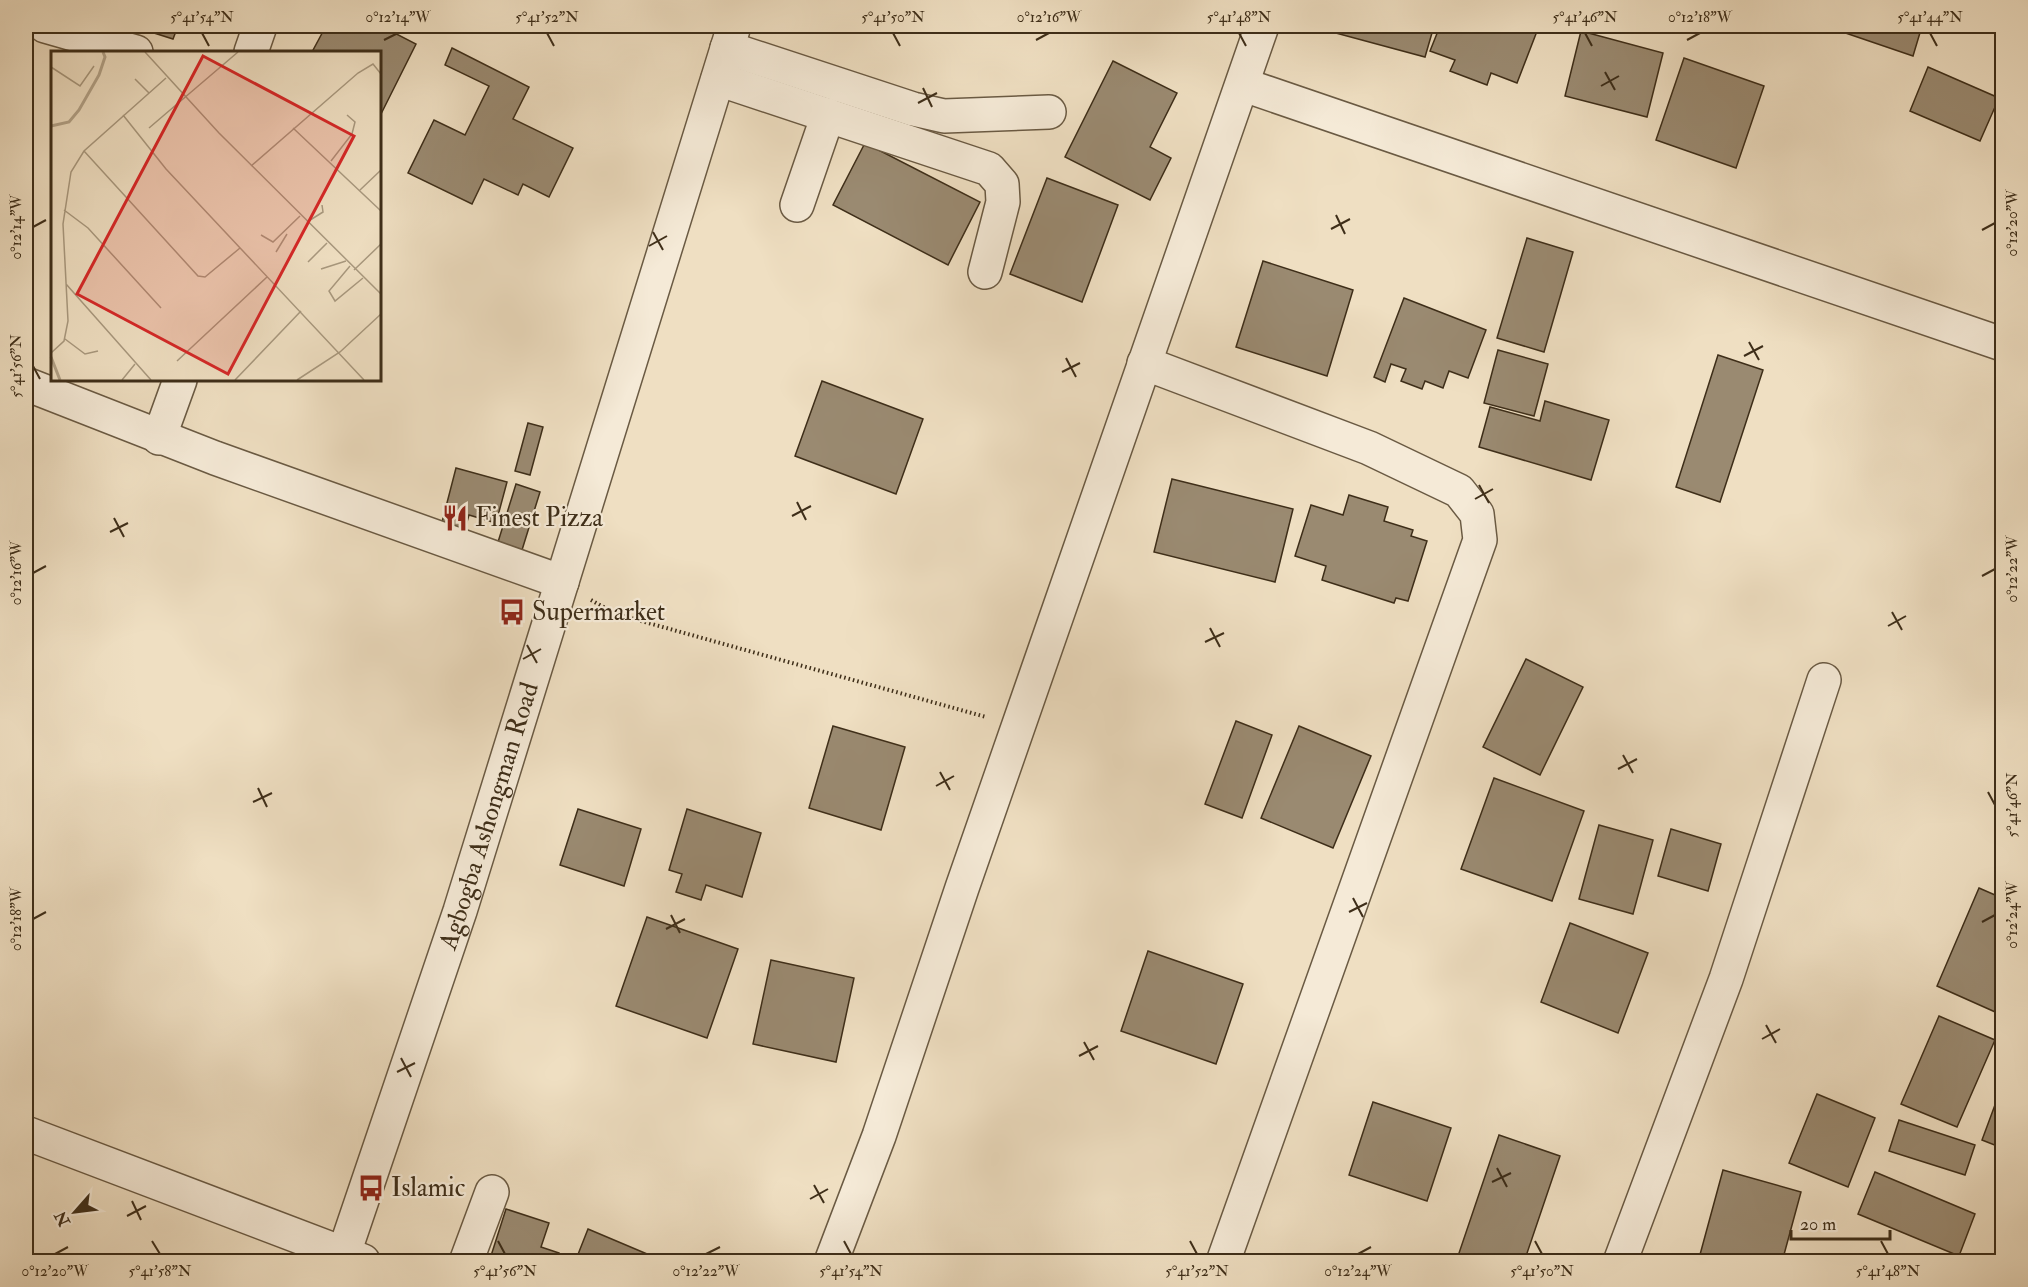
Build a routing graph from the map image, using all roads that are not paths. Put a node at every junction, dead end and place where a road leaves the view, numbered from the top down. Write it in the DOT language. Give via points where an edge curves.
graph roads {
  1 [pos="45,26"];
  2 [pos="260,26"];
  3 [pos="1262,26"];
  4 [pos="730,37"];
  5 [pos="132,51"];
  6 [pos="251,51"];
  7 [pos="718,79"];
  8 [pos="1244,85"];
  9 [pos="1049,112"];
  10 [pos="828,116"];
  11 [pos="797,205"];
  12 [pos="985,272"];
  13 [pos="2002,344"];
  14 [pos="1144,363"];
  15 [pos="180,381"];
  16 [pos="26,384"];
  17 [pos="159,438"];
  18 [pos="562,582"];
  19 [pos="1824,680"];
  20 [pos="26,1133"];
  21 [pos="492,1192"];
  22 [pos="350,1258"];
  23 [pos="466,1262"];
  24 [pos="831,1262"];
  25 [pos="1223,1262"];
  26 [pos="1620,1262"];
  1 -- 5 [label="street"];
  2 -- 6 [label="street"];
  3 -- 8 [label="street"];
  4 -- 7 [label="street, Agbogba Ashongman Road"];
  4 -- 9 [label="street" via="913,110 944,116"];
  7 -- 10 [label="street"];
  7 -- 18 [label="street, Agbogba Ashongman Road"];
  8 -- 13 [label="street"];
  8 -- 14 [label="street"];
  10 -- 11 [label="street"];
  10 -- 12 [label="street" via="989,169 997,176 1004,188 1004,202"];
  14 -- 24 [label="street" via="879,1136"];
  14 -- 25 [label="street" via="1369,448 1459,491 1477,514 1480,540"];
  15 -- 17 [label="street"];
  16 -- 17 [label="street"];
  17 -- 18 [label="street"];
  18 -- 22 [label="street, Agbogba Ashongman Road"];
  19 -- 26 [label="street" via="1726,979"];
  20 -- 22 [label="street"];
  21 -- 23 [label="street"];
}
